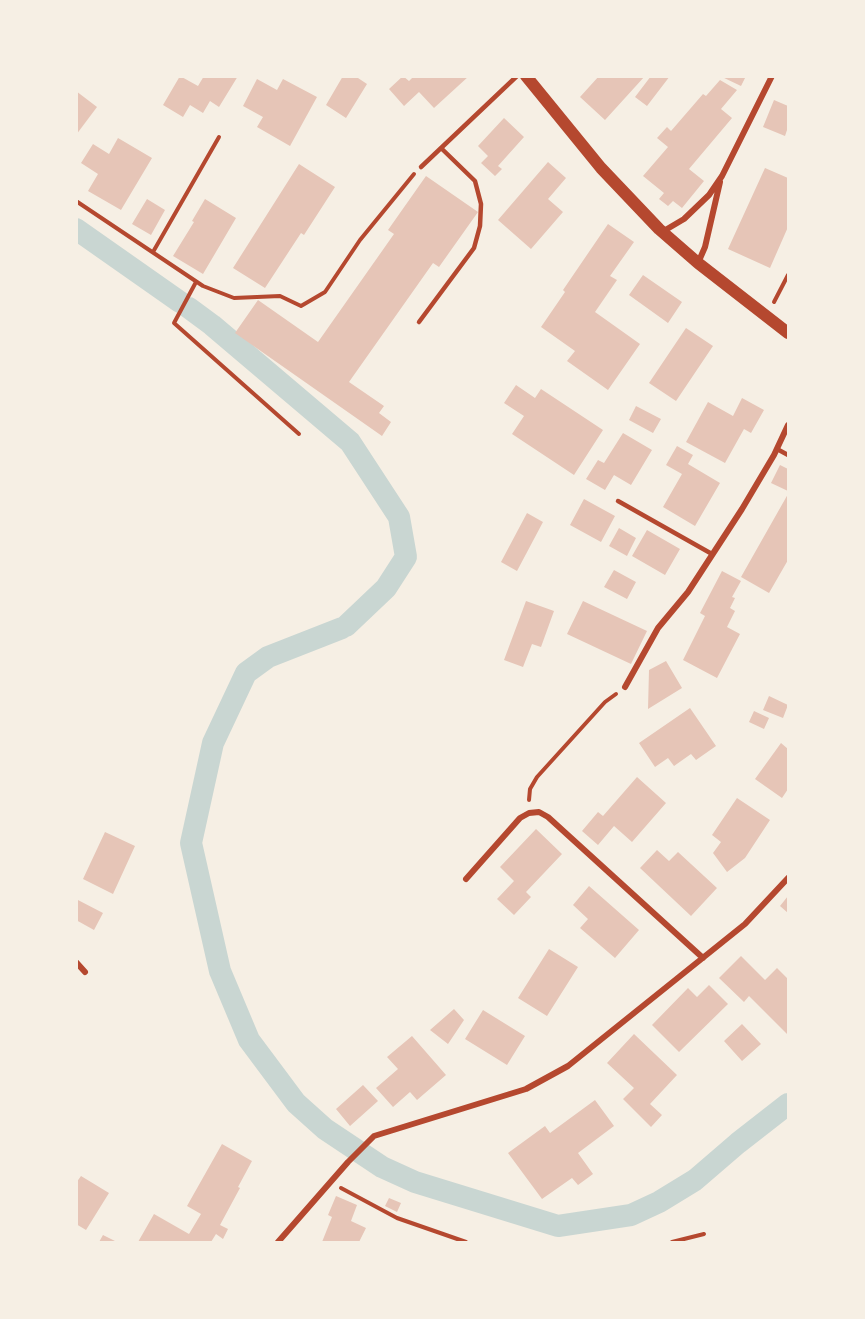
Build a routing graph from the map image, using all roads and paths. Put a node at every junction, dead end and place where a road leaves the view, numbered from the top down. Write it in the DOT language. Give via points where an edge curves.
graph roads {
  1 [pos="517,76"];
  2 [pos="526,76"];
  3 [pos="772,76"];
  4 [pos="219,137"];
  5 [pos="441,148"];
  6 [pos="421,167"];
  7 [pos="722,176"];
  8 [pos="76,201"];
  9 [pos="662,232"];
  10 [pos="153,252"];
  11 [pos="698,262"];
  12 [pos="789,275"];
  13 [pos="196,282"];
  14 [pos="774,302"];
  15 [pos="419,322"];
  16 [pos="789,333"];
  17 [pos="789,425"];
  18 [pos="299,434"];
  19 [pos="777,449"];
  20 [pos="789,454"];
  21 [pos="618,501"];
  22 [pos="712,554"];
  23 [pos="625,687"];
  24 [pos="534,812"];
  25 [pos="789,878"];
  26 [pos="466,879"];
  27 [pos="703,958"];
  28 [pos="76,962"];
  29 [pos="85,972"];
  30 [pos="331,1182"];
  31 [pos="704,1234"];
  32 [pos="278,1242"];
  33 [pos="466,1242"];
  34 [pos="672,1242"];
  1 -- 5 [label="lane"];
  2 -- 9 [label="main road" via="602,168"];
  3 -- 7 [label="street"];
  4 -- 10 [label="path"];
  5 -- 6 [label="lane"];
  5 -- 15 [label="lane" via="475,181 481,204 480,226 474,248"];
  6 -- 13 [label="path" via="360,240 325,292 301,306 280,296 234,298"];
  7 -- 9 [label="street" via="684,219"];
  7 -- 11 [label="street"];
  8 -- 10 [label="path"];
  9 -- 11 [label="main road"];
  10 -- 13 [label="path"];
  11 -- 16 [label="main road"];
  12 -- 14 [label="path"];
  13 -- 18 [label="path" via="174,323"];
  17 -- 19 [label="street"];
  19 -- 20 [label="lane"];
  19 -- 22 [label="street"];
  21 -- 22 [label="lane"];
  22 -- 23 [label="street" via="688,592 658,628"];
  23 -- 24 [label="path" via="605,702 537,777 529,800"];
  24 -- 26 [label="street" via="520,818"];
  24 -- 27 [label="street" via="548,817"];
  25 -- 27 [label="street" via="745,924"];
  27 -- 30 [label="street" via="568,1066 526,1089 374,1136"];
  28 -- 29 [label="street"];
  30 -- 32 [label="street"];
  30 -- 33 [label="path" via="398,1218"];
  31 -- 34 [label="path"];
}
